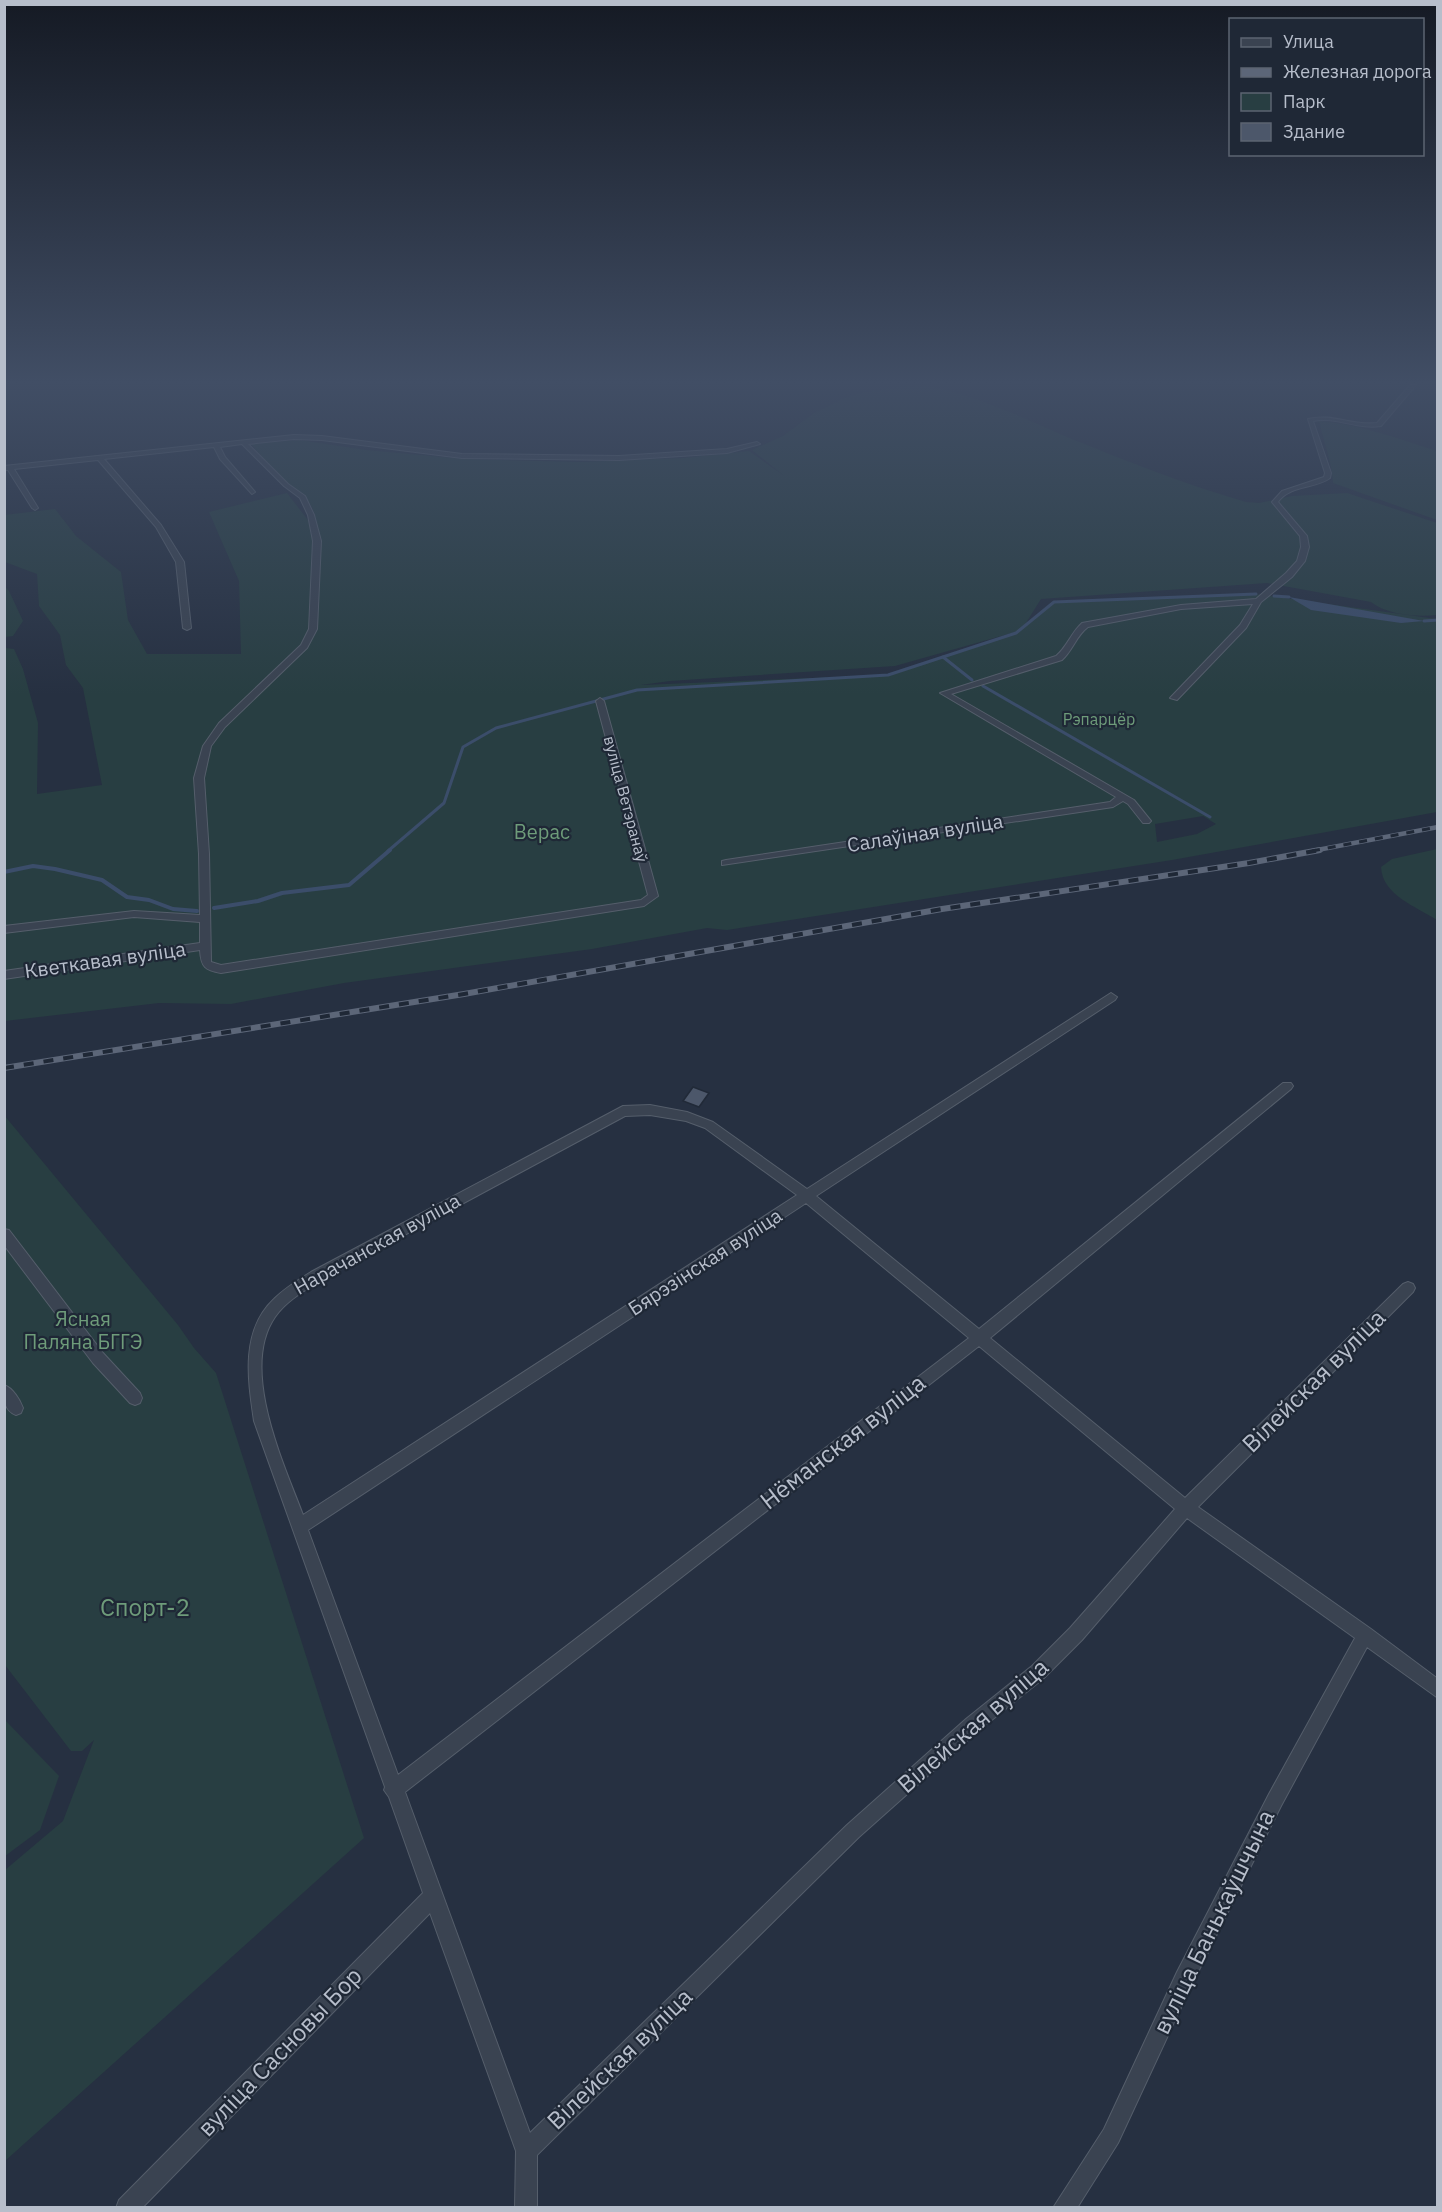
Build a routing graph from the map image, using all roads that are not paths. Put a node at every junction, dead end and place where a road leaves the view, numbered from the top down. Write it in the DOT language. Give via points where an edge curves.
graph roads {
  1 [pos="21,488"];
  2 [pos="126,488"];
  3 [pos="249,488"];
  4 [pos="290,488"];
  5 [pos="1298,488"];
  6 [pos="252,492"];
  7 [pos="35,508"];
  8 [pos="1258,601"];
  9 [pos="186,628"];
  10 [pos="1174,698"];
  11 [pos="600,701"];
  12 [pos="1122,797"];
  13 [pos="1146,821"];
  14 [pos="726,863"];
  15 [pos="205,919"];
  16 [pos="4,930"];
  17 [pos="206,946"];
  18 [pos="4,975"];
  19 [pos="1111,996"];
  20 [pos="1287,1086"];
  21 [pos="807,1196"];
  22 [pos="4,1234"];
  23 [pos="1408,1288"];
  24 [pos="979,1338"];
  25 [pos="4,1391"];
  26 [pos="135,1398"];
  27 [pos="16,1408"];
  28 [pos="1186,1508"];
  29 [pos="299,1527"];
  30 [pos="1365,1635"];
  31 [pos="1437,1690"];
  32 [pos="393,1790"];
  33 [pos="433,1896"];
  34 [pos="526,2151"];
  35 [pos="127,2208"];
  36 [pos="526,2208"];
  37 [pos="1064,2208"];
  1 -- 7 [label="street"];
  2 -- 9 [label="street" via="159,526 180,562"];
  3 -- 6 [label="street"];
  4 -- 15 [label="street" via="303,497 317,541 313,629 304,646 222,725 207,746 200,778"];
  5 -- 8 [label="street" via="1275,502 1303,536 1301,561"];
  8 -- 10 [label="street" via="1243,626"];
  8 -- 12 [label="street" via="1181,607 1085,625 1074,633 1068,651 1059,658 944,693"];
  11 -- 17 [label="street, вуліца Ветэранаў" via="653,896 644,903 221,969 206,963"];
  12 -- 13 [label="street" via="1136,806"];
  12 -- 14 [label="street, Салаўіная вуліца" via="1113,804"];
  15 -- 16 [label="street" via="134,914"];
  15 -- 17 [label="street"];
  17 -- 18 [label="street, Кветкавая вуліца"];
  19 -- 21 [label="street, Бярэзінская вуліца"];
  20 -- 24 [label="street, Нёманская вуліца"];
  21 -- 24 [label="street"];
  21 -- 29 [label="street, Бярэзінская вуліца"];
  21 -- 29 [label="street, Нарачанская вуліца" via="709,1125 650,1110 623,1111 286,1295 268,1315 255,1362 261,1421"];
  22 -- 26 [label="street" via="98,1358"];
  23 -- 28 [label="street, Вілейская вуліца"];
  24 -- 28 [label="street"];
  24 -- 32 [label="street, Нёманская вуліца"];
  25 -- 27 [label="street"];
  28 -- 30 [label="street"];
  28 -- 34 [label="street, Вілейская вуліца" via="1046,1664 853,1831"];
  29 -- 32 [label="street, Нарачанская вуліца"];
  30 -- 31 [label="street"];
  30 -- 37 [label="street, вуліца Банькаўшчына" via="1184,1979 1111,2136"];
  32 -- 33 [label="street, Нарачанская вуліца"];
  33 -- 34 [label="street, Нарачанская вуліца"];
  33 -- 35 [label="street, вуліца Сасновы Бор"];
  34 -- 36 [label="street"];
}
